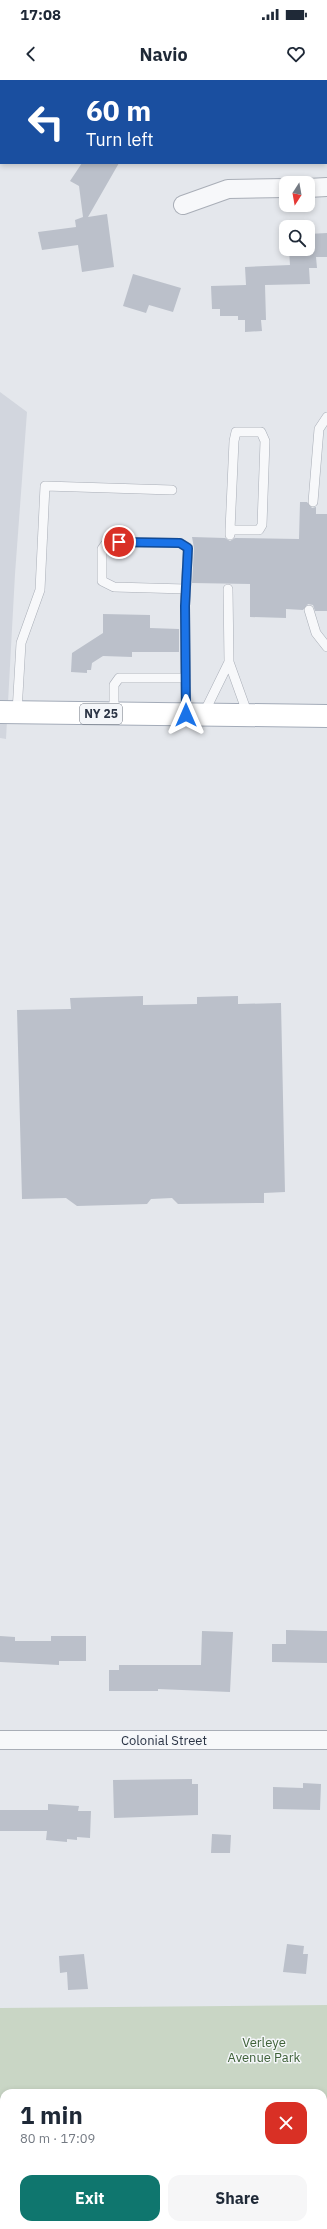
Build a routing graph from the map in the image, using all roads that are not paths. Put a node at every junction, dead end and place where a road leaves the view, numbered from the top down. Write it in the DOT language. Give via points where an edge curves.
graph roads {
  1 [pos="327,187"];
  2 [pos="279,188"];
  3 [pos="315,188"];
  4 [pos="183,205"];
  5 [pos="327,417"];
  6 [pos="172,490"];
  7 [pos="313,502"];
  8 [pos="230,532"];
  9 [pos="186,589"];
  10 [pos="228,589"];
  11 [pos="309,610"];
  12 [pos="327,647"];
  13 [pos="229,662"];
  14 [pos="186,678"];
  15 [pos="8,712"];
  16 [pos="114,714"];
  17 [pos="195,715"];
  18 [pos="248,715"];
  19 [pos="327,716"];
  20 [pos="0,1740"];
  21 [pos="327,1740"];
  1 -- 3 [label="street"];
  2 -- 4 [label="street" via="228,189"];
  5 -- 7 [label="lane" via="319,430"];
  6 -- 15 [label="lane" via="44,486 40,590 20,643"];
  8 -- 8 [label="lane" via="236,432 261,432 265,441 262,525 259,530"];
  9 -- 9 [label="lane" via="188,548 180,543 107,542 102,549 102,581 114,587"];
  9 -- 14 [label="lane"];
  10 -- 13 [label="lane"];
  11 -- 12 [label="lane" via="316,633"];
  13 -- 17 [label="lane"];
  13 -- 18 [label="lane"];
  14 -- 16 [label="lane" via="118,678 114,685"];
  14 -- 17 [label="lane"];
  15 -- 16 [label="main road, NY 25"];
  16 -- 17 [label="main road, NY 25"];
  17 -- 18 [label="main road, NY 25"];
  18 -- 19 [label="main road, NY 25"];
  20 -- 21 [label="street, Colonial Street"];
}
